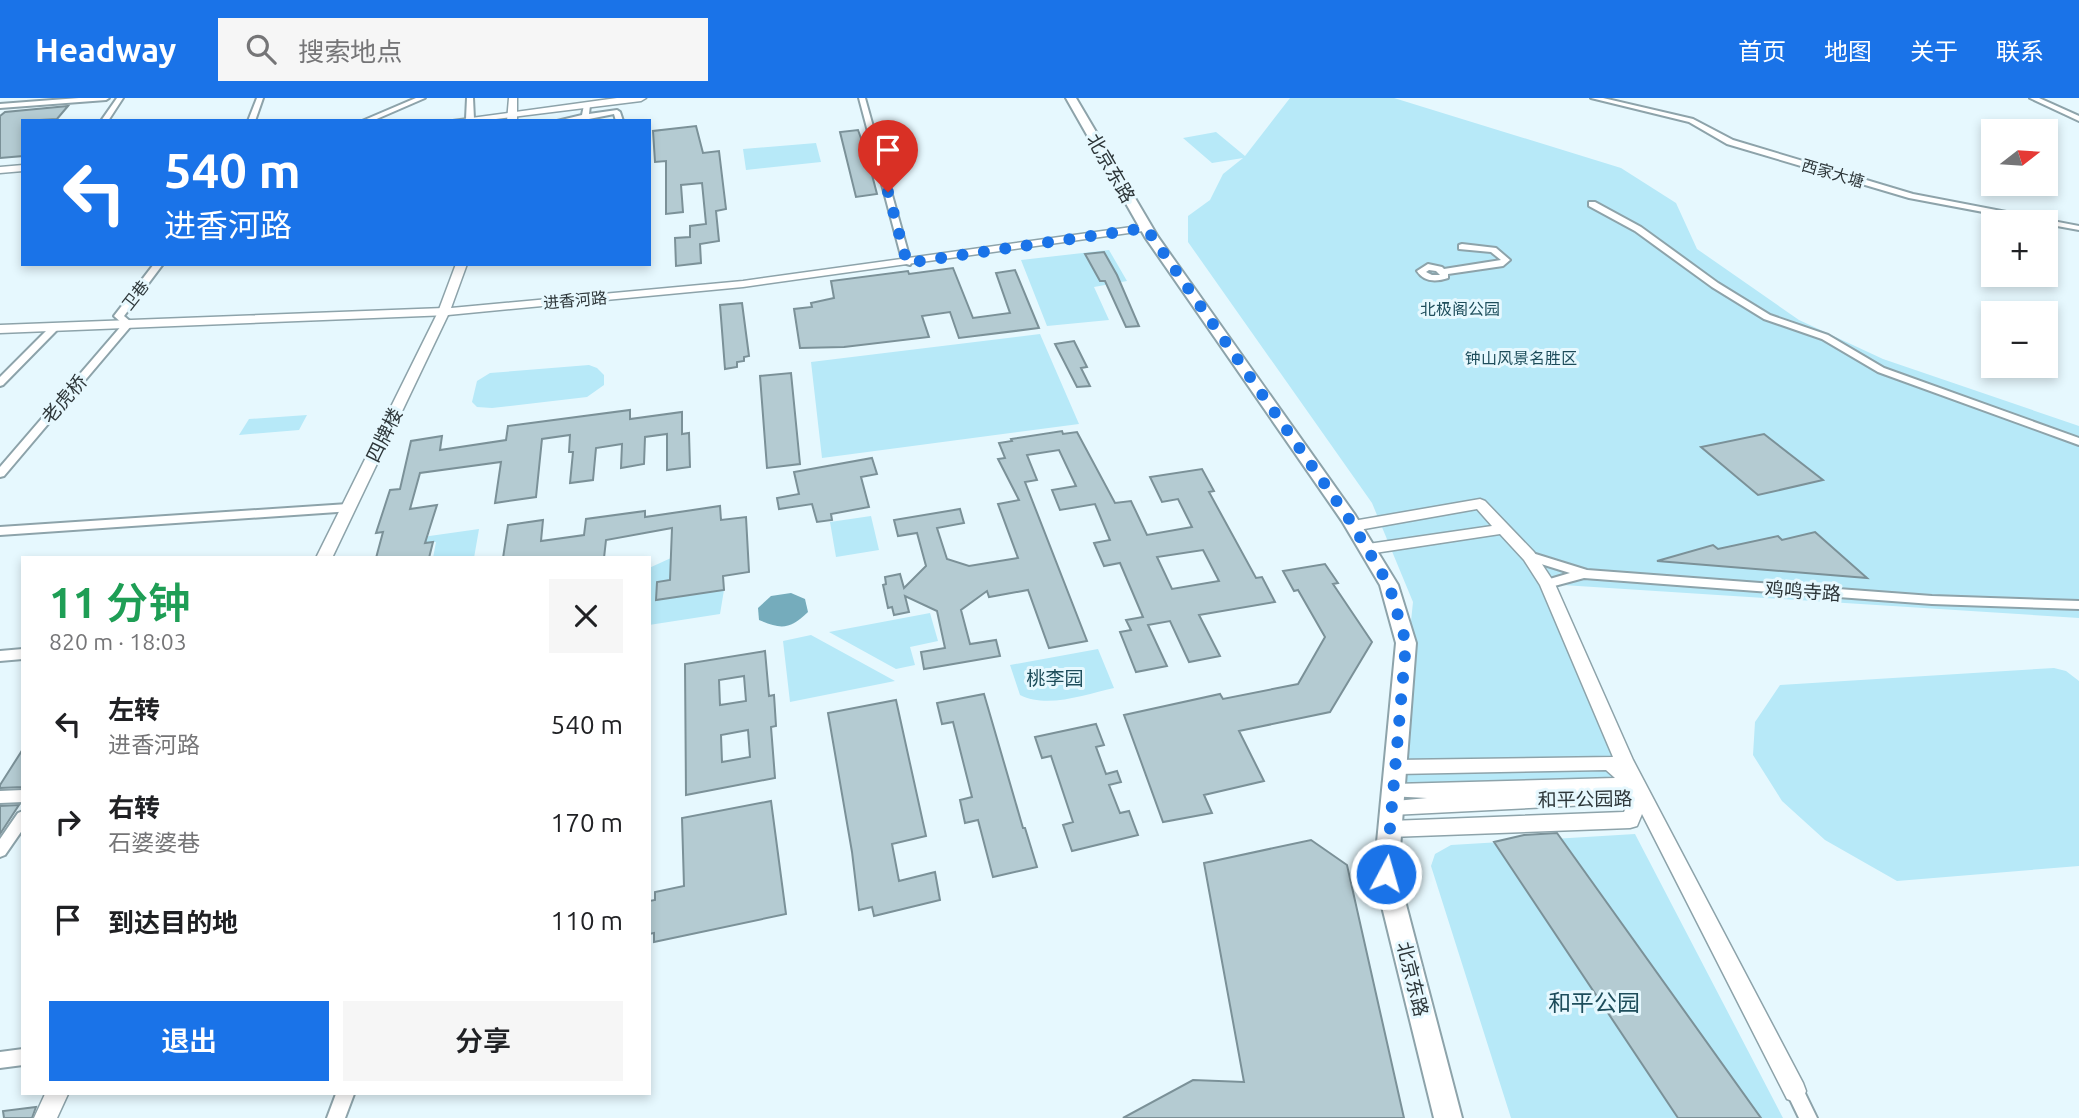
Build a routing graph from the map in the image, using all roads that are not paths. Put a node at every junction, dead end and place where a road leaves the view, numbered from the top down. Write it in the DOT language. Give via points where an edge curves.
graph roads {
  1 [pos="106,98"];
  2 [pos="120,98"];
  3 [pos="260,98"];
  4 [pos="422,98"];
  5 [pos="470,98"];
  6 [pos="513,98"];
  7 [pos="641,98"];
  8 [pos="862,98"];
  9 [pos="1070,98"];
  10 [pos="1594,98"];
  11 [pos="2032,98"];
  12 [pos="587,105"];
  13 [pos="0,106"];
  14 [pos="513,117"];
  15 [pos="105,119"];
  16 [pos="252,119"];
  17 [pos="370,119"];
  18 [pos="470,119"];
  19 [pos="585,119"];
  20 [pos="619,119"];
  21 [pos="2079,119"];
  22 [pos="21,168"];
  23 [pos="0,170"];
  24 [pos="1592,204"];
  25 [pos="1146,228"];
  26 [pos="2079,228"];
  27 [pos="1462,247"];
  28 [pos="907,263"];
  29 [pos="157,266"];
  30 [pos="461,266"];
  31 [pos="1444,272"];
  32 [pos="444,312"];
  33 [pos="128,324"];
  34 [pos="54,327"];
  35 [pos="0,329"];
  36 [pos="0,383"];
  37 [pos="2079,442"];
  38 [pos="1,472"];
  39 [pos="348,508"];
  40 [pos="1353,526"];
  41 [pos="1504,529"];
  42 [pos="0,531"];
  43 [pos="1368,549"];
  44 [pos="325,556"];
  45 [pos="1529,556"];
  46 [pos="1586,574"];
  47 [pos="1547,584"];
  48 [pos="2079,605"];
  49 [pos="21,654"];
  50 [pos="0,656"];
  51 [pos="1638,790"];
  52 [pos="21,796"];
  53 [pos="0,797"];
  54 [pos="1393,798"];
  55 [pos="21,820"];
  56 [pos="0,852"];
  57 [pos="21,1057"];
  58 [pos="0,1060"];
  59 [pos="1795,1091"];
  60 [pos="56,1095"];
  61 [pos="345,1095"];
  62 [pos="45,1118"];
  63 [pos="336,1118"];
  64 [pos="1448,1118"];
  65 [pos="1808,1118"];
  1 -- 13 [label="street"];
  2 -- 15 [label="street"];
  3 -- 16 [label="street"];
  4 -- 17 [label="street"];
  5 -- 18 [label="street"];
  6 -- 14 [label="street"];
  7 -- 12 [label="main road"];
  8 -- 28 [label="street"];
  9 -- 25 [label="main road, 北京东路"];
  10 -- 26 [label="street, 西家大塘" via="1641,104 1692,120 1730,142 1912,196"];
  11 -- 21 [label="street"];
  12 -- 14 [label="main road"];
  12 -- 19 [label="street"];
  14 -- 18 [label="main road"];
  19 -- 20 [label="street" via="617,112"];
  22 -- 23 [label="main road"];
  24 -- 37 [label="street" via="1638,229 1767,317 1825,337 1881,370"];
  25 -- 28 [label="street, 进香河路"];
  25 -- 40 [label="main road, 北京东路"];
  27 -- 31 [label="street" via="1493,250 1506,260"];
  28 -- 32 [label="street, 进香河路" via="743,284"];
  29 -- 33 [label="street, 卫巷" via="119,316"];
  30 -- 32 [label="street, 四牌楼"];
  32 -- 33 [label="main road, 进香河路"];
  32 -- 39 [label="street, 四牌楼"];
  33 -- 34 [label="main road, 进香河路"];
  33 -- 38 [label="street, 老虎桥"];
  34 -- 35 [label="main road, 进香河路"];
  34 -- 36 [label="street"];
  39 -- 42 [label="street"];
  39 -- 44 [label="street, 四牌楼"];
  40 -- 41 [label="street" via="1480,503"];
  40 -- 43 [label="main road, 北京东路"];
  41 -- 43 [label="street"];
  41 -- 45 [label="street"];
  43 -- 54 [label="main road, 北京东路" via="1389,585 1406,643"];
  45 -- 46 [label="street, 鸡鸣寺路"];
  45 -- 47 [label="street"];
  46 -- 47 [label="street"];
  46 -- 48 [label="street, 鸡鸣寺路" via="1932,600"];
  47 -- 51 [label="street"];
  49 -- 50 [label="street"];
  51 -- 54 [label="street, 和平公园路"];
  51 -- 54 [label="street, 和平公园路" via="1630,820"];
  51 -- 59 [label="street"];
  52 -- 53 [label="street"];
  54 -- 64 [label="main road, 北京东路" via="1386,874"];
  55 -- 56 [label="street"];
  57 -- 58 [label="street"];
  59 -- 65 [label="street"];
  60 -- 62 [label="street"];
  61 -- 63 [label="street"];
}
